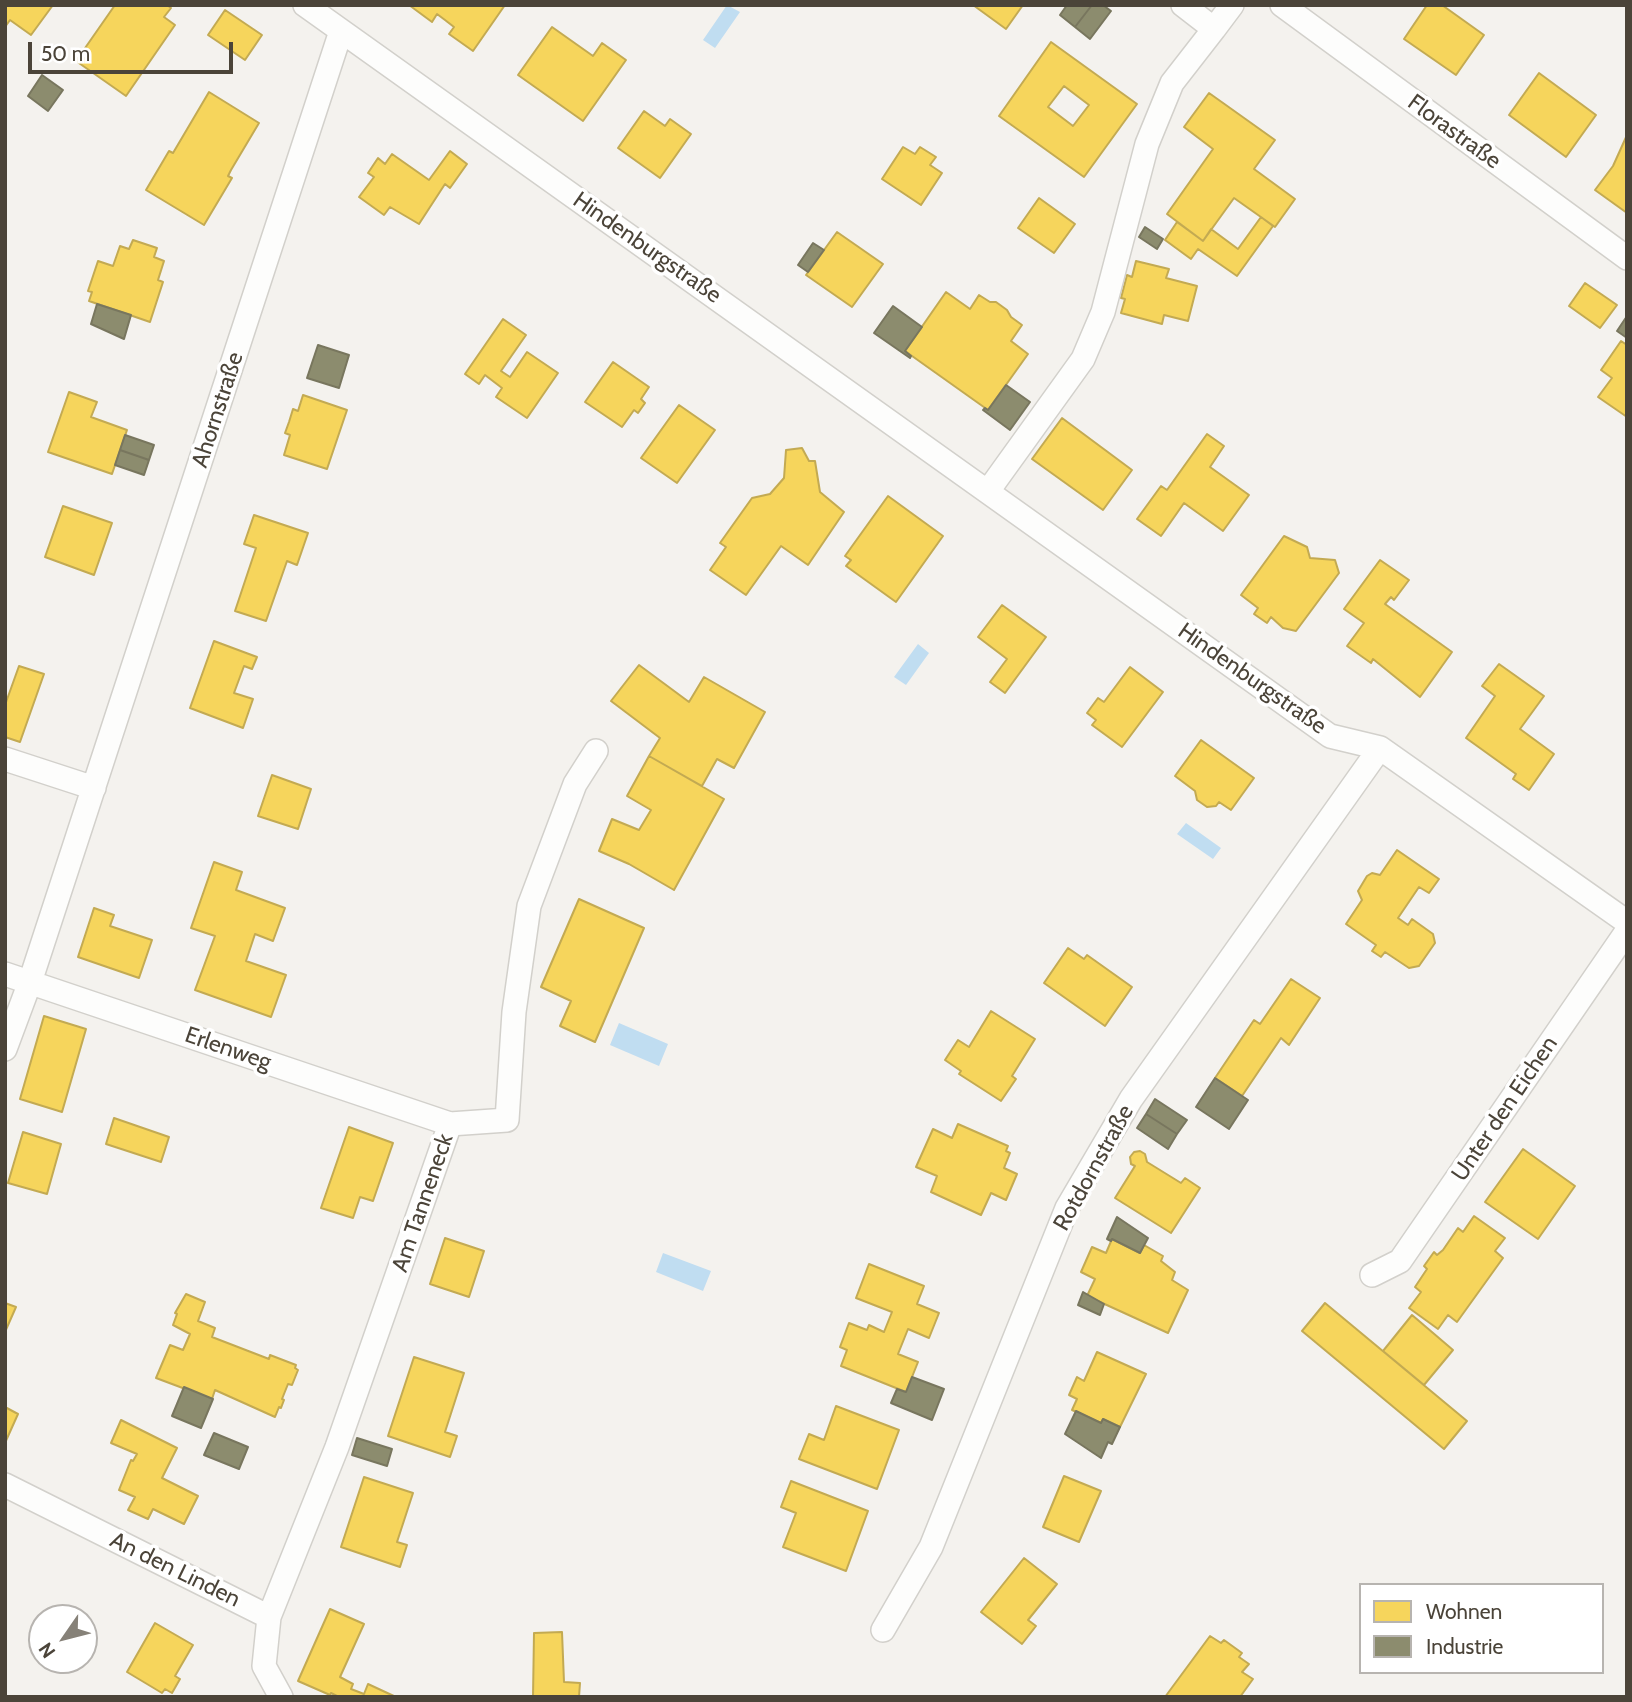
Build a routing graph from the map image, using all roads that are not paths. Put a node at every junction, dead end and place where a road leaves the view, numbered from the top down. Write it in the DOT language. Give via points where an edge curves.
graph roads {
  1 [pos="304,5"];
  2 [pos="1183,5"];
  3 [pos="1232,5"];
  4 [pos="1282,5"];
  5 [pos="1214,29"];
  6 [pos="341,31"];
  7 [pos="1627,258"];
  8 [pos="988,491"];
  9 [pos="1380,748"];
  10 [pos="596,751"];
  11 [pos="5,759"];
  12 [pos="94,788"];
  13 [pos="1627,922"];
  14 [pos="1627,931"];
  15 [pos="5,974"];
  16 [pos="30,982"];
  17 [pos="5,1049"];
  18 [pos="450,1124"];
  19 [pos="1372,1275"];
  20 [pos="5,1485"];
  21 [pos="269,1616"];
  22 [pos="883,1629"];
  23 [pos="281,1697"];
  1 -- 6 [label="street, Hindenburgstraße"];
  2 -- 5 [label="street"];
  3 -- 5 [label="street"];
  4 -- 7 [label="street, Florastraße"];
  5 -- 8 [label="street" via="1172,83 1147,144 1102,312 1083,359"];
  6 -- 8 [label="street, Hindenburgstraße"];
  6 -- 12 [label="street, Ahornstraße"];
  8 -- 9 [label="street, Hindenburgstraße" via="1331,736"];
  9 -- 13 [label="street, Hindenburgstraße"];
  9 -- 22 [label="street, Rotdornstraße" via="1131,1099 1067,1208 931,1547"];
  10 -- 18 [label="street, Am Tanneneck" via="575,784 529,906 514,1012 508,1120"];
  11 -- 12 [label="street"];
  12 -- 16 [label="street, Ahornstraße"];
  14 -- 19 [label="street, Unter den Eichen" via="1400,1261"];
  15 -- 16 [label="street, Erlenweg"];
  16 -- 17 [label="street, Ahornstraße"];
  16 -- 18 [label="street, Erlenweg"];
  18 -- 21 [label="street, Am Tanneneck" via="337,1447"];
  20 -- 21 [label="street, An den Linden"];
  21 -- 23 [label="street, An den Linden" via="264,1666"];
}
